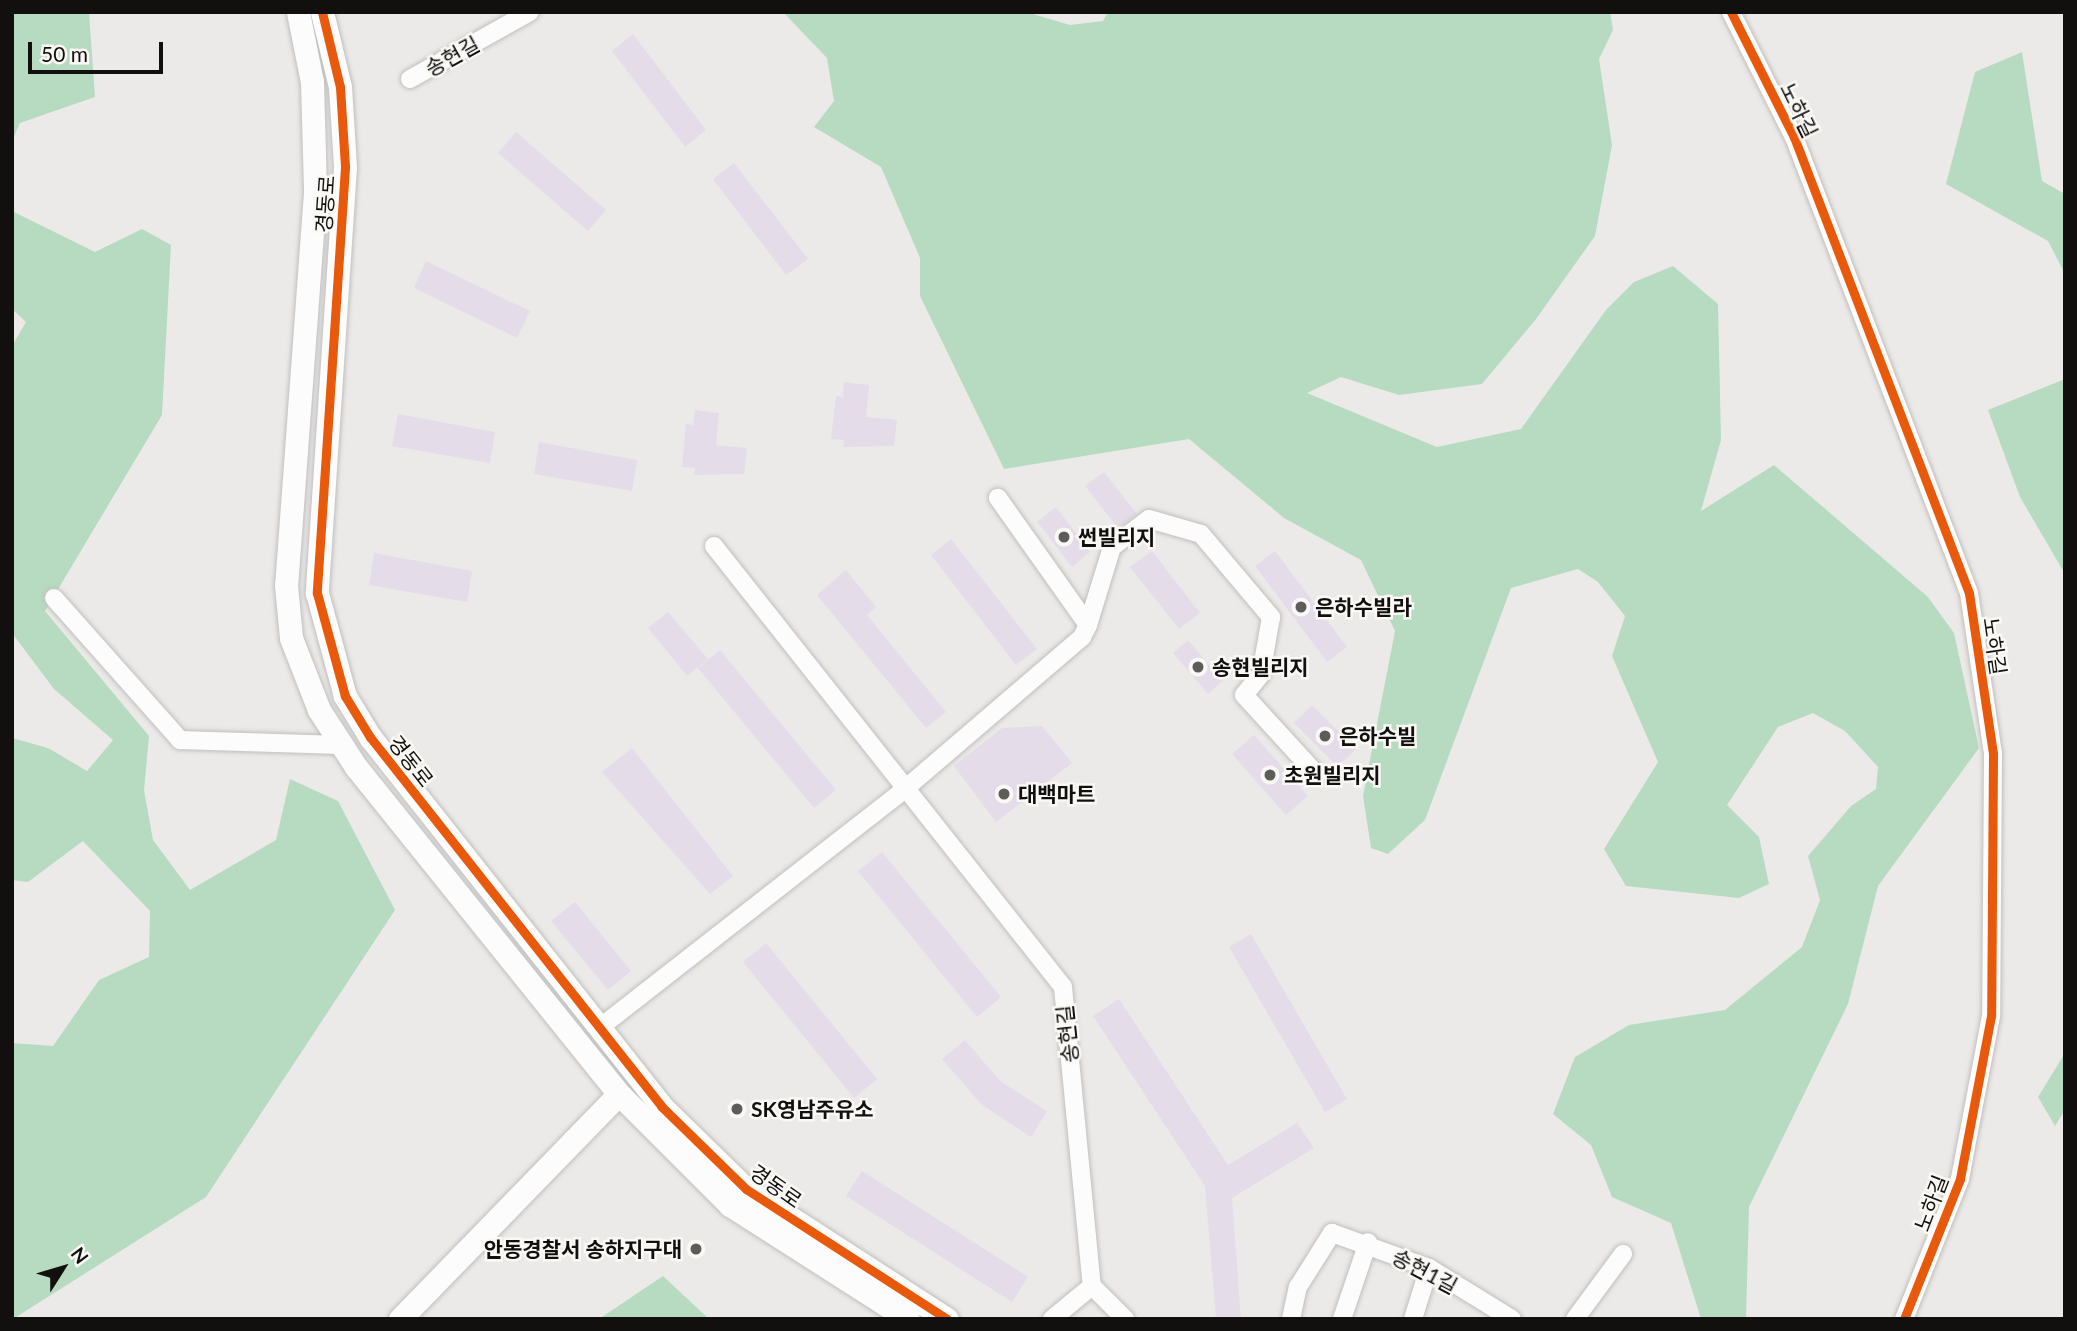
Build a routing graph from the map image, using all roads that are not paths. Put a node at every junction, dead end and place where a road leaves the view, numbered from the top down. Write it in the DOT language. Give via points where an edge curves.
graph roads {
  1 [pos="298,12"];
  2 [pos="322,12"];
  3 [pos="530,12"];
  4 [pos="1731,12"];
  5 [pos="410,79"];
  6 [pos="998,498"];
  7 [pos="714,546"];
  8 [pos="54,598"];
  9 [pos="1087,625"];
  10 [pos="340,745"];
  11 [pos="1317,775"];
  12 [pos="906,788"];
  13 [pos="598,1029"];
  14 [pos="619,1094"];
  15 [pos="1368,1242"];
  16 [pos="1623,1254"];
  17 [pos="1429,1268"];
  18 [pos="1092,1286"];
  19 [pos="1480,1311"];
  20 [pos="400,1319"];
  21 [pos="908,1319"];
  22 [pos="947,1319"];
  23 [pos="1052,1319"];
  24 [pos="1125,1319"];
  25 [pos="1292,1319"];
  26 [pos="1342,1319"];
  27 [pos="1413,1319"];
  28 [pos="1511,1319"];
  29 [pos="1575,1319"];
  30 [pos="1904,1319"];
  1 -- 10 [label="street, 경동로" via="312,82 316,192 287,610 299,664"];
  2 -- 13 [label="street, 경동로" via="340,87 345,167 316,565 331,662 370,737"];
  3 -- 5 [label="street, 송현길"];
  4 -- 30 [label="street, 노하길" via="1794,137 1969,593 1993,754 1991,1016 1960,1179"];
  6 -- 9 [label="street"];
  7 -- 12 [label="street, 송현길"];
  8 -- 10 [label="street" via="180,740"];
  9 -- 11 [label="street" via="1112,547 1149,519 1201,534 1271,618 1261,674 1244,695"];
  9 -- 12 [label="street" via="1082,637"];
  10 -- 14 [label="street, 경동로"];
  12 -- 13 [label="street"];
  12 -- 18 [label="street, 송현길" via="1063,987"];
  13 -- 22 [label="street, 경동로" via="661,1106 746,1189"];
  14 -- 20 [label="street"];
  14 -- 21 [label="street, 경동로" via="730,1205"];
  15 -- 17 [label="street, 송현1길"];
  15 -- 25 [label="street, 송현1길" via="1332,1233 1298,1287"];
  15 -- 26 [label="street"];
  16 -- 29 [label="street"];
  17 -- 19 [label="street, 송현1길"];
  17 -- 27 [label="street"];
  18 -- 23 [label="street"];
  18 -- 24 [label="street"];
  19 -- 28 [label="street, 송현1길"];
}
